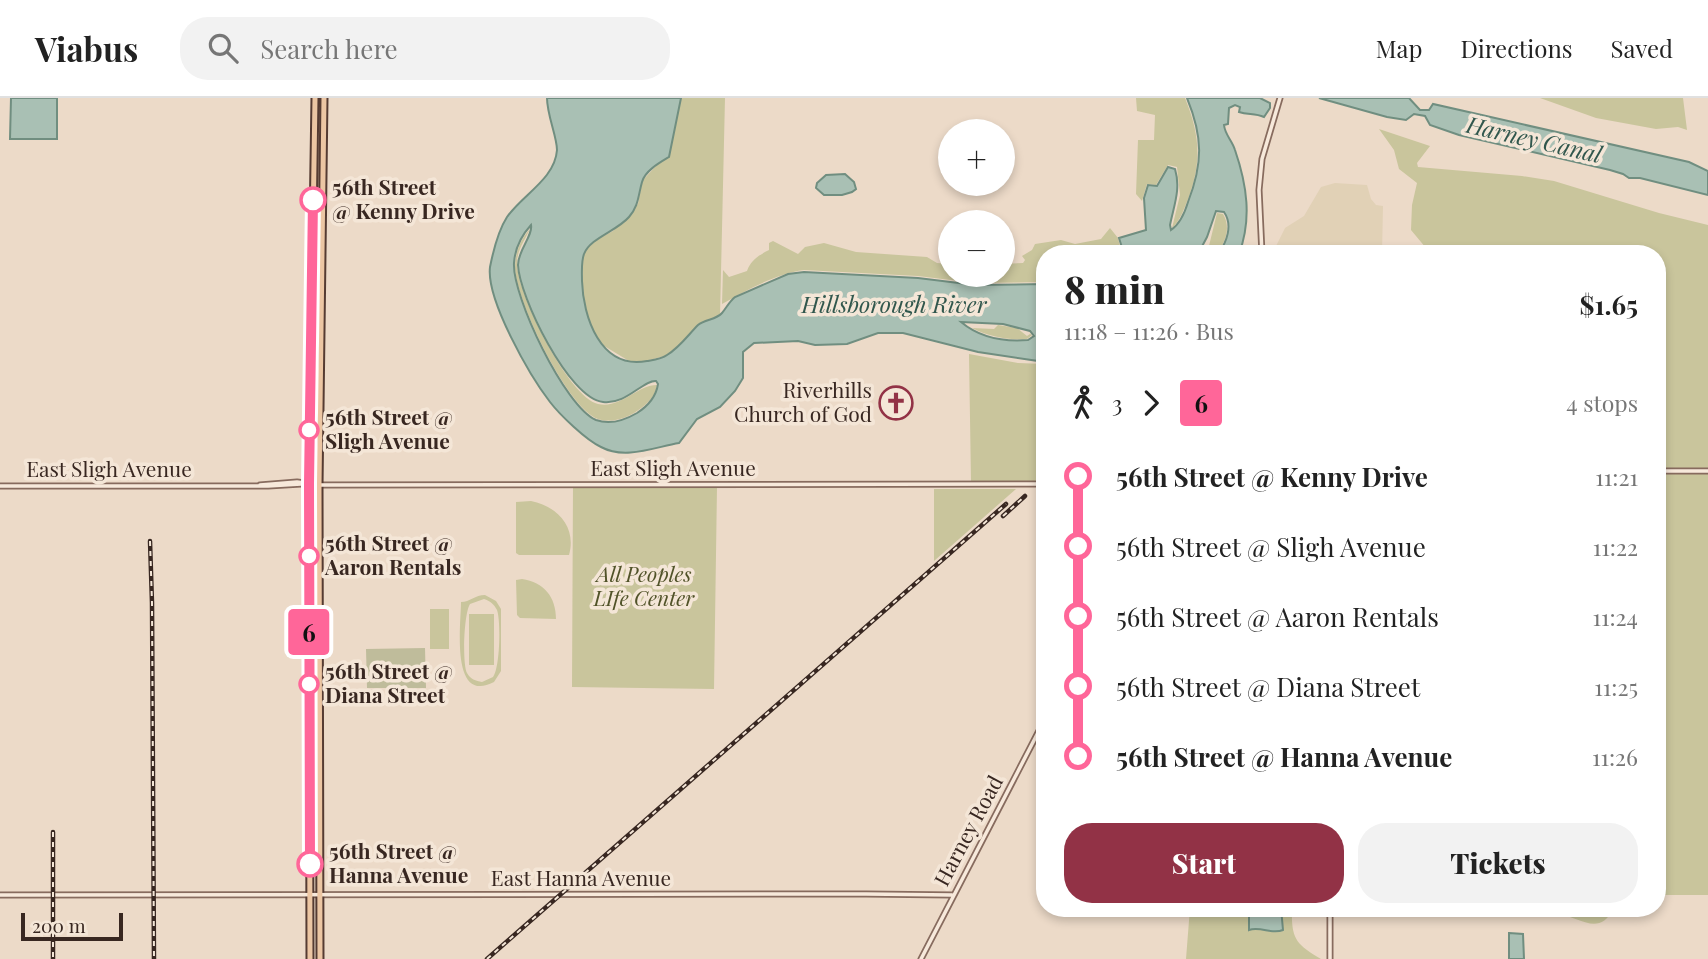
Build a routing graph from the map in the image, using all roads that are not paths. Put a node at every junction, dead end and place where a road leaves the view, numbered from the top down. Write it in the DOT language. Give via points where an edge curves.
graph roads {
  1 [pos="314,98"];
  2 [pos="324,98"];
  3 [pos="1280,98"];
  4 [pos="1262,245"];
  5 [pos="1666,471"];
  6 [pos="1708,471"];
  7 [pos="305,484"];
  8 [pos="1036,484"];
  9 [pos="319,485"];
  10 [pos="0,486"];
  11 [pos="309,597"];
  12 [pos="319,597"];
  13 [pos="1036,736"];
  14 [pos="310,818"];
  15 [pos="320,818"];
  16 [pos="310,894"];
  17 [pos="320,894"];
  18 [pos="0,895"];
  19 [pos="952,895"];
  20 [pos="1330,917"];
  21 [pos="310,959"];
  22 [pos="320,959"];
  23 [pos="921,959"];
  24 [pos="1330,959"];
  1 -- 7 [label="main road"];
  2 -- 9 [label="main road"];
  3 -- 4 [label="street" via="1262,159"];
  5 -- 6 [label="street"];
  7 -- 9 [label="street, East Sligh Avenue"];
  7 -- 10 [label="street, East Sligh Avenue"];
  7 -- 11 [label="main road"];
  8 -- 9 [label="street, East Sligh Avenue"];
  9 -- 12 [label="main road"];
  11 -- 12 [label="main road"];
  11 -- 14 [label="main road"];
  12 -- 15 [label="main road"];
  13 -- 19 [label="street, Harney Road"];
  14 -- 15 [label="main road"];
  14 -- 16 [label="main road"];
  15 -- 17 [label="main road"];
  16 -- 17 [label="street, East Hanna Avenue"];
  16 -- 18 [label="street, East Hanna Avenue"];
  16 -- 21 [label="main road"];
  17 -- 19 [label="street, East Hanna Avenue"];
  17 -- 22 [label="main road"];
  19 -- 23 [label="street, Harney Road"];
  20 -- 24 [label="street"];
}
